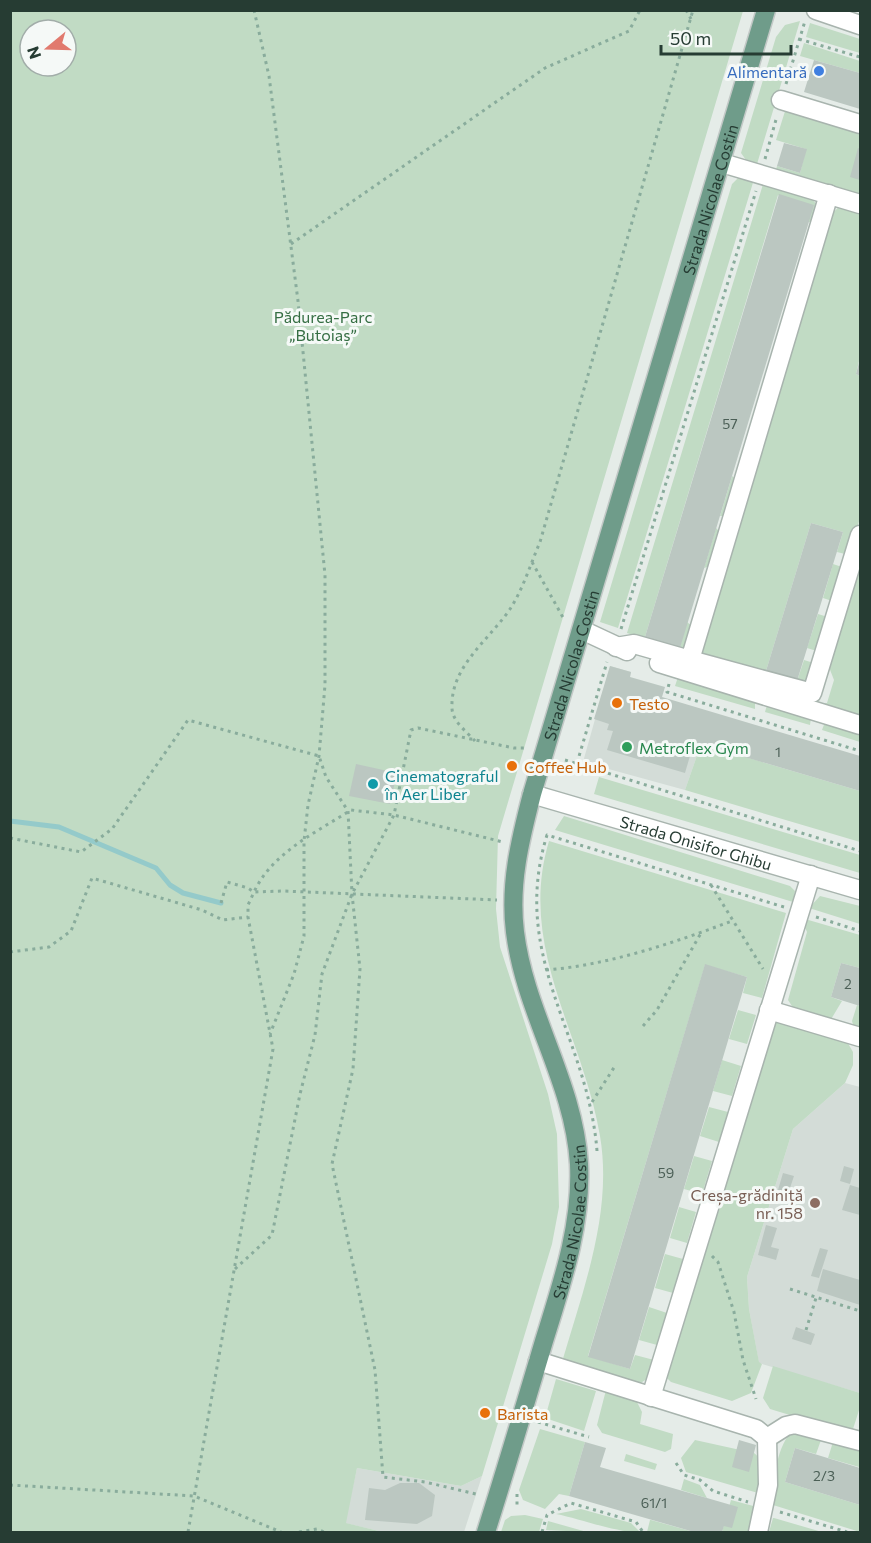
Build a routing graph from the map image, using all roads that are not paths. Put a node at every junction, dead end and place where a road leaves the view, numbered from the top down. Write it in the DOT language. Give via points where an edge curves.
graph roads {
  1 [pos="766,10"];
  2 [pos="816,10"];
  3 [pos="861,24"];
  4 [pos="781,100"];
  5 [pos="861,124"];
  6 [pos="722,163"];
  7 [pos="829,194"];
  8 [pos="861,204"];
  9 [pos="861,535"];
  10 [pos="582,630"];
  11 [pos="682,664"];
  12 [pos="861,725"];
  13 [pos="532,794"];
  14 [pos="811,875"];
  15 [pos="861,890"];
  16 [pos="769,1010"];
  17 [pos="861,1037"];
  18 [pos="538,1362"];
  19 [pos="651,1397"];
  20 [pos="767,1438"];
  21 [pos="861,1441"];
  22 [pos="486,1533"];
  23 [pos="758,1533"];
  1 -- 6 [label="main road, Strada Nicolae Costin"];
  2 -- 3 [label="street"];
  4 -- 5 [label="street"];
  6 -- 7 [label="street"];
  6 -- 10 [label="main road, Strada Nicolae Costin"];
  7 -- 8 [label="street"];
  7 -- 11 [label="street"];
  9 -- 11 [label="street" via="812,693"];
  10 -- 11 [label="street" via="616,647 634,644"];
  10 -- 13 [label="main road, Strada Nicolae Costin"];
  11 -- 12 [label="street"];
  13 -- 14 [label="street, Strada Onisifor Ghibu"];
  13 -- 18 [label="main road, Strada Nicolae Costin" via="514,871 515,933 570,1108 579,1165 574,1237"];
  14 -- 15 [label="street, Strada Onisifor Ghibu"];
  14 -- 16 [label="street"];
  16 -- 17 [label="street"];
  16 -- 19 [label="street"];
  18 -- 19 [label="street"];
  18 -- 22 [label="main road, Strada Nicolae Costin"];
  19 -- 20 [label="street" via="756,1429"];
  20 -- 21 [label="street" via="795,1424"];
  20 -- 23 [label="street" via="765,1507"];
}
